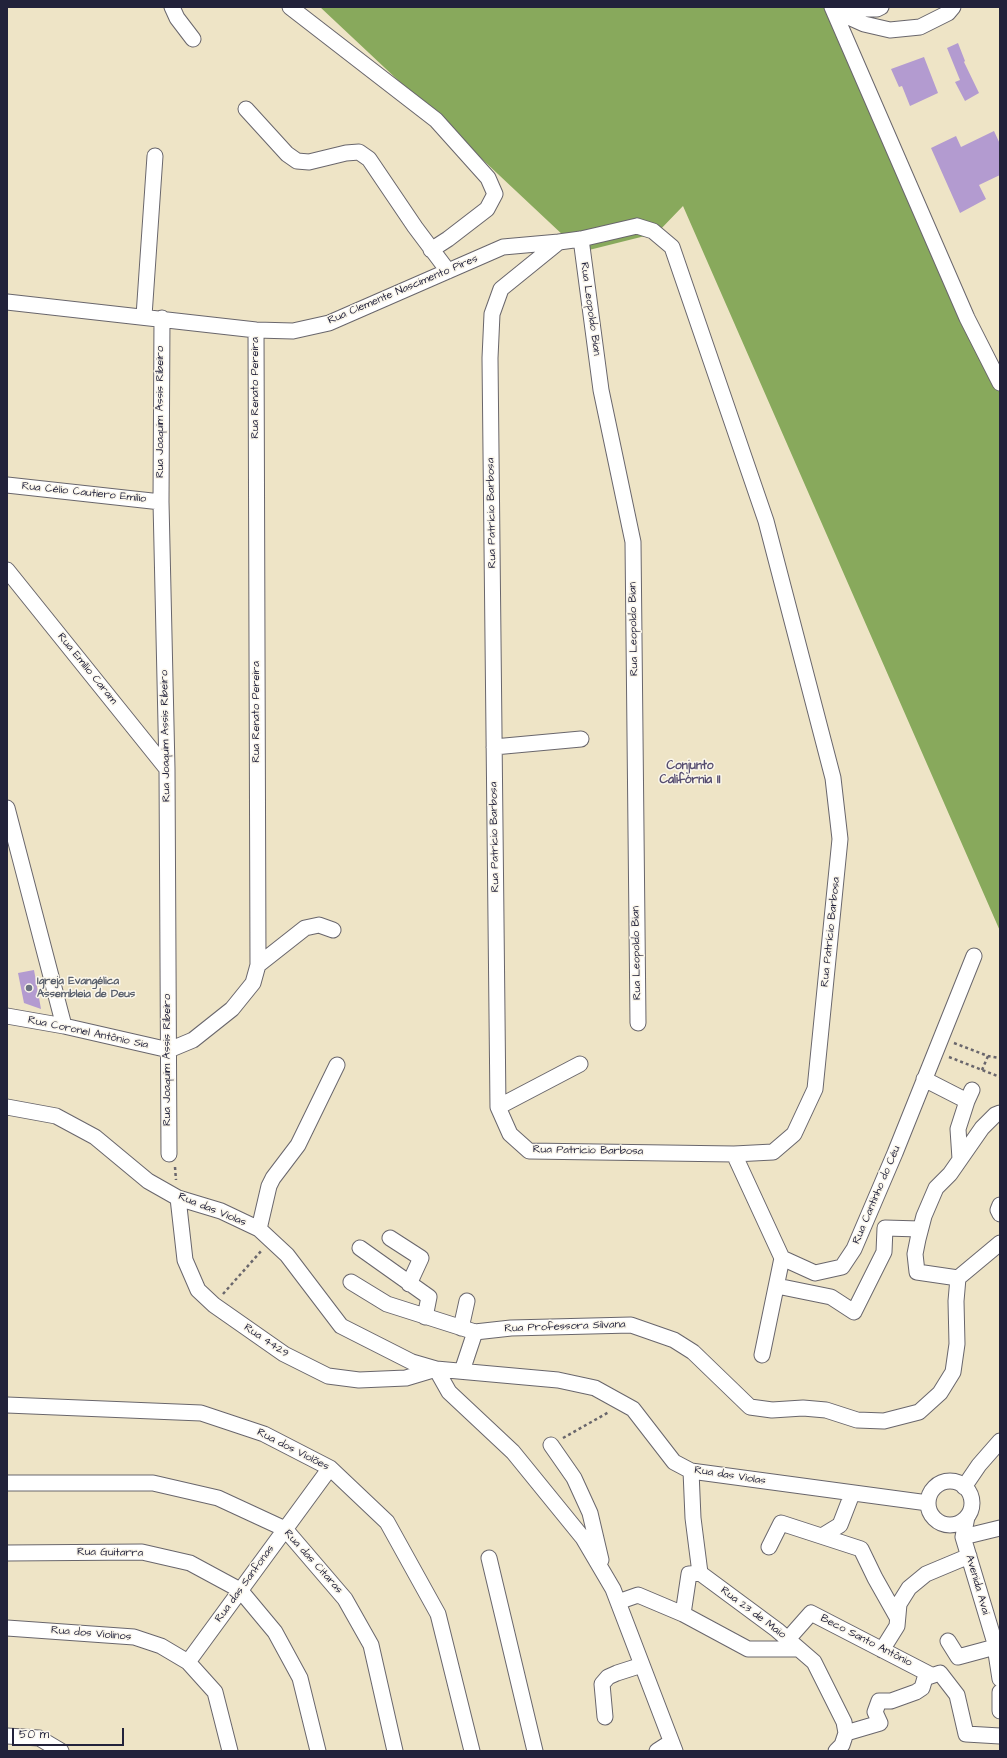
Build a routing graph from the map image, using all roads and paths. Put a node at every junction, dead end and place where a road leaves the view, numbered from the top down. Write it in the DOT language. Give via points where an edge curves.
graph roads {
  1 [pos="172,7"];
  2 [pos="290,7"];
  3 [pos="832,7"];
  4 [pos="836,7"];
  5 [pos="854,7"];
  6 [pos="881,7"];
  7 [pos="953,7"];
  8 [pos="193,39"];
  9 [pos="246,109"];
  10 [pos="155,156"];
  11 [pos="581,239"];
  12 [pos="560,242"];
  13 [pos="431,250"];
  14 [pos="448,271"];
  15 [pos="7,302"];
  16 [pos="144,316"];
  17 [pos="162,318"];
  18 [pos="256,330"];
  19 [pos="1000,384"];
  20 [pos="7,484"];
  21 [pos="161,502"];
  22 [pos="7,570"];
  23 [pos="581,738"];
  24 [pos="494,747"];
  25 [pos="167,769"];
  26 [pos="8,814"];
  27 [pos="333,930"];
  28 [pos="974,956"];
  29 [pos="258,965"];
  30 [pos="7,1016"];
  31 [pos="638,1023"];
  32 [pos="64,1026"];
  33 [pos="938,1044"];
  34 [pos="169,1050"];
  35 [pos="988,1056"];
  36 [pos="1000,1058"];
  37 [pos="580,1064"];
  38 [pos="337,1065"];
  39 [pos="982,1070"];
  40 [pos="1000,1077"];
  41 [pos="924,1079"];
  42 [pos="7,1107"];
  43 [pos="498,1107"];
  44 [pos="1000,1112"];
  45 [pos="169,1154"];
  46 [pos="734,1154"];
  47 [pos="960,1159"];
  48 [pos="178,1198"];
  49 [pos="1000,1205"];
  50 [pos="1000,1214"];
  51 [pos="259,1229"];
  52 [pos="920,1229"];
  53 [pos="390,1238"];
  54 [pos="271,1240"];
  55 [pos="1000,1243"];
  56 [pos="360,1248"];
  57 [pos="782,1258"];
  58 [pos="958,1278"];
  59 [pos="351,1282"];
  60 [pos="409,1284"];
  61 [pos="777,1286"];
  62 [pos="467,1301"];
  63 [pos="214,1305"];
  64 [pos="426,1317"];
  65 [pos="468,1330"];
  66 [pos="762,1355"];
  67 [pos="436,1369"];
  68 [pos="462,1371"];
  69 [pos="624,1404"];
  70 [pos="7,1405"];
  71 [pos="999,1443"];
  72 [pos="551,1445"];
  73 [pos="330,1468"];
  74 [pos="692,1471"];
  75 [pos="7,1482"];
  76 [pos="964,1487"];
  77 [pos="852,1494"];
  78 [pos="929,1499"];
  79 [pos="967,1517"];
  80 [pos="948,1525"];
  81 [pos="1000,1528"];
  82 [pos="285,1529"];
  83 [pos="822,1536"];
  84 [pos="963,1537"];
  85 [pos="769,1547"];
  86 [pos="7,1553"];
  87 [pos="968,1556"];
  88 [pos="489,1558"];
  89 [pos="700,1573"];
  90 [pos="606,1577"];
  91 [pos="240,1590"];
  92 [pos="618,1602"];
  93 [pos="683,1614"];
  94 [pos="897,1617"];
  95 [pos="7,1628"];
  96 [pos="788,1639"];
  97 [pos="948,1641"];
  98 [pos="994,1647"];
  99 [pos="799,1650"];
  100 [pos="882,1650"];
  101 [pos="188,1662"];
  102 [pos="642,1665"];
  103 [pos="931,1675"];
  104 [pos="1000,1679"];
  105 [pos="1000,1692"];
  106 [pos="1000,1711"];
  107 [pos="605,1716"];
  108 [pos="7,1736"];
  109 [pos="1000,1736"];
  110 [pos="841,1743"];
  111 [pos="673,1747"];
  112 [pos="61,1751"];
  113 [pos="230,1751"];
  114 [pos="318,1751"];
  115 [pos="395,1751"];
  116 [pos="472,1751"];
  117 [pos="535,1751"];
  118 [pos="657,1751"];
  1 -- 8 [label="street"];
  2 -- 13 [label="street" via="436,120 488,178 495,194 487,209"];
  3 -- 19 [label="street" via="967,318"];
  4 -- 7 [label="street" via="864,24 890,30 920,28 948,13"];
  5 -- 6 [label="street"];
  9 -- 13 [label="street" via="287,154 297,161 309,162 359,152 369,159"];
  10 -- 16 [label="street"];
  11 -- 12 [label="street, Rua Patrício Barbosa"];
  11 -- 31 [label="street, Rua Leopoldo Bian" via="601,390 633,542"];
  11 -- 46 [label="street, Rua Patrício Barbosa" via="637,226 654,231 672,247 766,521 833,778 840,839 815,1089 794,1134 773,1152"];
  12 -- 14 [label="street, Rua Clemente Nascimento Pires" via="503,247"];
  12 -- 24 [label="street, Rua Patrício Barbosa" via="501,289 492,314 490,358"];
  13 -- 14 [label="street"];
  14 -- 18 [label="street, Rua Clemente Nascimento Pires" via="329,323 294,331"];
  15 -- 16 [label="street, Rua Clemente Nascimento Pires"];
  16 -- 17 [label="street, Rua Clemente Nascimento Pires"];
  17 -- 18 [label="street, Rua Clemente Nascimento Pires"];
  17 -- 21 [label="street, Rua Joaquim Assis Ribeiro"];
  18 -- 29 [label="street, Rua Renato Pereira"];
  20 -- 21 [label="street, Rua Célio Cautiero Emílio"];
  21 -- 25 [label="street, Rua Joaquim Assis Ribeiro"];
  22 -- 25 [label="street, Rua Emílio Caram"];
  23 -- 24 [label="street"];
  24 -- 43 [label="street, Rua Patrício Barbosa"];
  25 -- 34 [label="street, Rua Joaquim Assis Ribeiro"];
  26 -- 32 [label="street"];
  27 -- 29 [label="street" via="319,925 305,928"];
  28 -- 33 [label="street, Rua Cantinho do Céu"];
  29 -- 34 [label="street, Rua Renato Pereira" via="253,984 232,1009 193,1040"];
  30 -- 32 [label="street, Rua Coronel Antônio Sia"];
  32 -- 34 [label="street, Rua Coronel Antônio Sia"];
  33 -- 35 [label="path"];
  33 -- 39 [label="path"];
  33 -- 41 [label="street, Rua Cantinho do Céu"];
  34 -- 45 [label="street, Rua Joaquim Assis Ribeiro"];
  35 -- 36 [label="path"];
  35 -- 39 [label="path"];
  37 -- 43 [label="street"];
  38 -- 51 [label="street" via="298,1145 269,1186"];
  39 -- 40 [label="path"];
  41 -- 47 [label="street" via="970,1096 958,1129"];
  41 -- 57 [label="street, Rua Cantinho do Céu" via="854,1249 842,1267 815,1273"];
  42 -- 48 [label="street, Rua das Violas" via="56,1116 95,1137 148,1181"];
  43 -- 46 [label="street, Rua Patrício Barbosa" via="510,1134 528,1151"];
  44 -- 47 [label="street" via="982,1128"];
  45 -- 48 [label="path" via="175,1166"];
  46 -- 57 [label="street"];
  47 -- 52 [label="street" via="936,1188"];
  48 -- 51 [label="street, Rua das Violas" via="221,1211"];
  48 -- 63 [label="street, Rua 4429" via="185,1260 198,1290"];
  49 -- 50 [label="street"];
  51 -- 54 [label="street, Rua das Violas"];
  52 -- 58 [label="street" via="915,1254 916,1272"];
  52 -- 61 [label="street" via="885,1228 884,1252 854,1312 831,1297"];
  53 -- 60 [label="street" via="421,1258"];
  54 -- 63 [label="path"];
  54 -- 67 [label="street, Rua das Violas" via="287,1255 341,1326 412,1362"];
  55 -- 58 [label="street"];
  56 -- 60 [label="street"];
  57 -- 61 [label="street"];
  58 -- 65 [label="street, Rua Professora Silvana" via="957,1344 953,1372 940,1393 919,1412 884,1421 857,1420 826,1410 772,1410 750,1407 693,1352 674,1340 631,1325"];
  59 -- 64 [label="street" via="387,1304"];
  60 -- 64 [label="street" via="429,1297"];
  61 -- 66 [label="street"];
  62 -- 65 [label="street"];
  63 -- 67 [label="street, Rua 4429" via="284,1354 328,1376 359,1380 406,1378"];
  64 -- 65 [label="street"];
  65 -- 68 [label="street"];
  67 -- 68 [label="street, Rua das Violas"];
  67 -- 90 [label="street" via="449,1392 513,1452 583,1538"];
  68 -- 69 [label="street, Rua das Violas" via="565,1382 595,1388"];
  69 -- 72 [label="path"];
  69 -- 74 [label="street, Rua das Violas" via="633,1409 674,1462"];
  70 -- 73 [label="street, Rua dos Violões" via="201,1413 264,1434"];
  71 -- 76 [label="street"];
  72 -- 90 [label="street" via="574,1478 590,1513"];
  73 -- 82 [label="street, Rua das Sanfonas"];
  73 -- 116 [label="street, Rua dos Violões" via="387,1522 438,1614"];
  74 -- 77 [label="street, Rua das Violas"];
  74 -- 89 [label="street" via="693,1518"];
  75 -- 82 [label="street, Rua das Citaras" via="153,1483 218,1498"];
  76 -- 78 [label="street" via="957,1482 941,1483 934,1488"];
  76 -- 79 [label="street" via="972,1504"];
  77 -- 78 [label="street, Rua das Violas"];
  77 -- 83 [label="street" via="840,1525"];
  78 -- 80 [label="street" via="930,1512 934,1518"];
  79 -- 80 [label="street" via="962,1522"];
  79 -- 84 [label="street, Avenida Avaí"];
  80 -- 84 [label="street"];
  81 -- 84 [label="street"];
  82 -- 91 [label="street, Rua das Sanfonas"];
  82 -- 115 [label="street, Rua das Citaras" via="345,1598 371,1645"];
  83 -- 85 [label="street" via="781,1523"];
  83 -- 94 [label="street" via="861,1550"];
  84 -- 87 [label="street, Avenida Avaí"];
  86 -- 91 [label="street, Rua Guitarra" via="142,1552 190,1564"];
  87 -- 94 [label="street" via="926,1574 909,1588 899,1604"];
  87 -- 98 [label="street, Avenida Avaí"];
  88 -- 117 [label="street"];
  89 -- 93 [label="street" via="689,1574"];
  89 -- 96 [label="street, Rua 23 de Maio"];
  90 -- 92 [label="street"];
  91 -- 101 [label="street, Rua das Sanfonas"];
  91 -- 114 [label="street, Rua Guitarra" via="275,1632 300,1678"];
  92 -- 93 [label="street" via="638,1595"];
  92 -- 102 [label="street"];
  93 -- 99 [label="street" via="748,1649"];
  94 -- 100 [label="street" via="897,1626"];
  95 -- 101 [label="street, Rua dos Violinos" via="134,1637 161,1646"];
  96 -- 99 [label="street, Rua 23 de Maio"];
  96 -- 100 [label="street, Beco Santo Antônio" via="811,1613"];
  97 -- 98 [label="street" via="958,1657"];
  98 -- 104 [label="street, Avenida Avaí"];
  99 -- 110 [label="street, Rua 23 de Maio" via="814,1662 844,1722"];
  100 -- 103 [label="street, Beco Santo Antônio"];
  101 -- 113 [label="street, Rua dos Violinos" via="216,1692"];
  102 -- 107 [label="street" via="616,1673 602,1684"];
  102 -- 111 [label="street"];
  103 -- 109 [label="street, Beco Santo Antônio" via="940,1673 957,1695 966,1734"];
  103 -- 110 [label="street" via="925,1678 922,1688 916,1692 891,1701 880,1701 875,1712 880,1722"];
  105 -- 106 [label="street"];
  108 -- 112 [label="street" via="39,1738"];
  111 -- 118 [label="street"];
}
